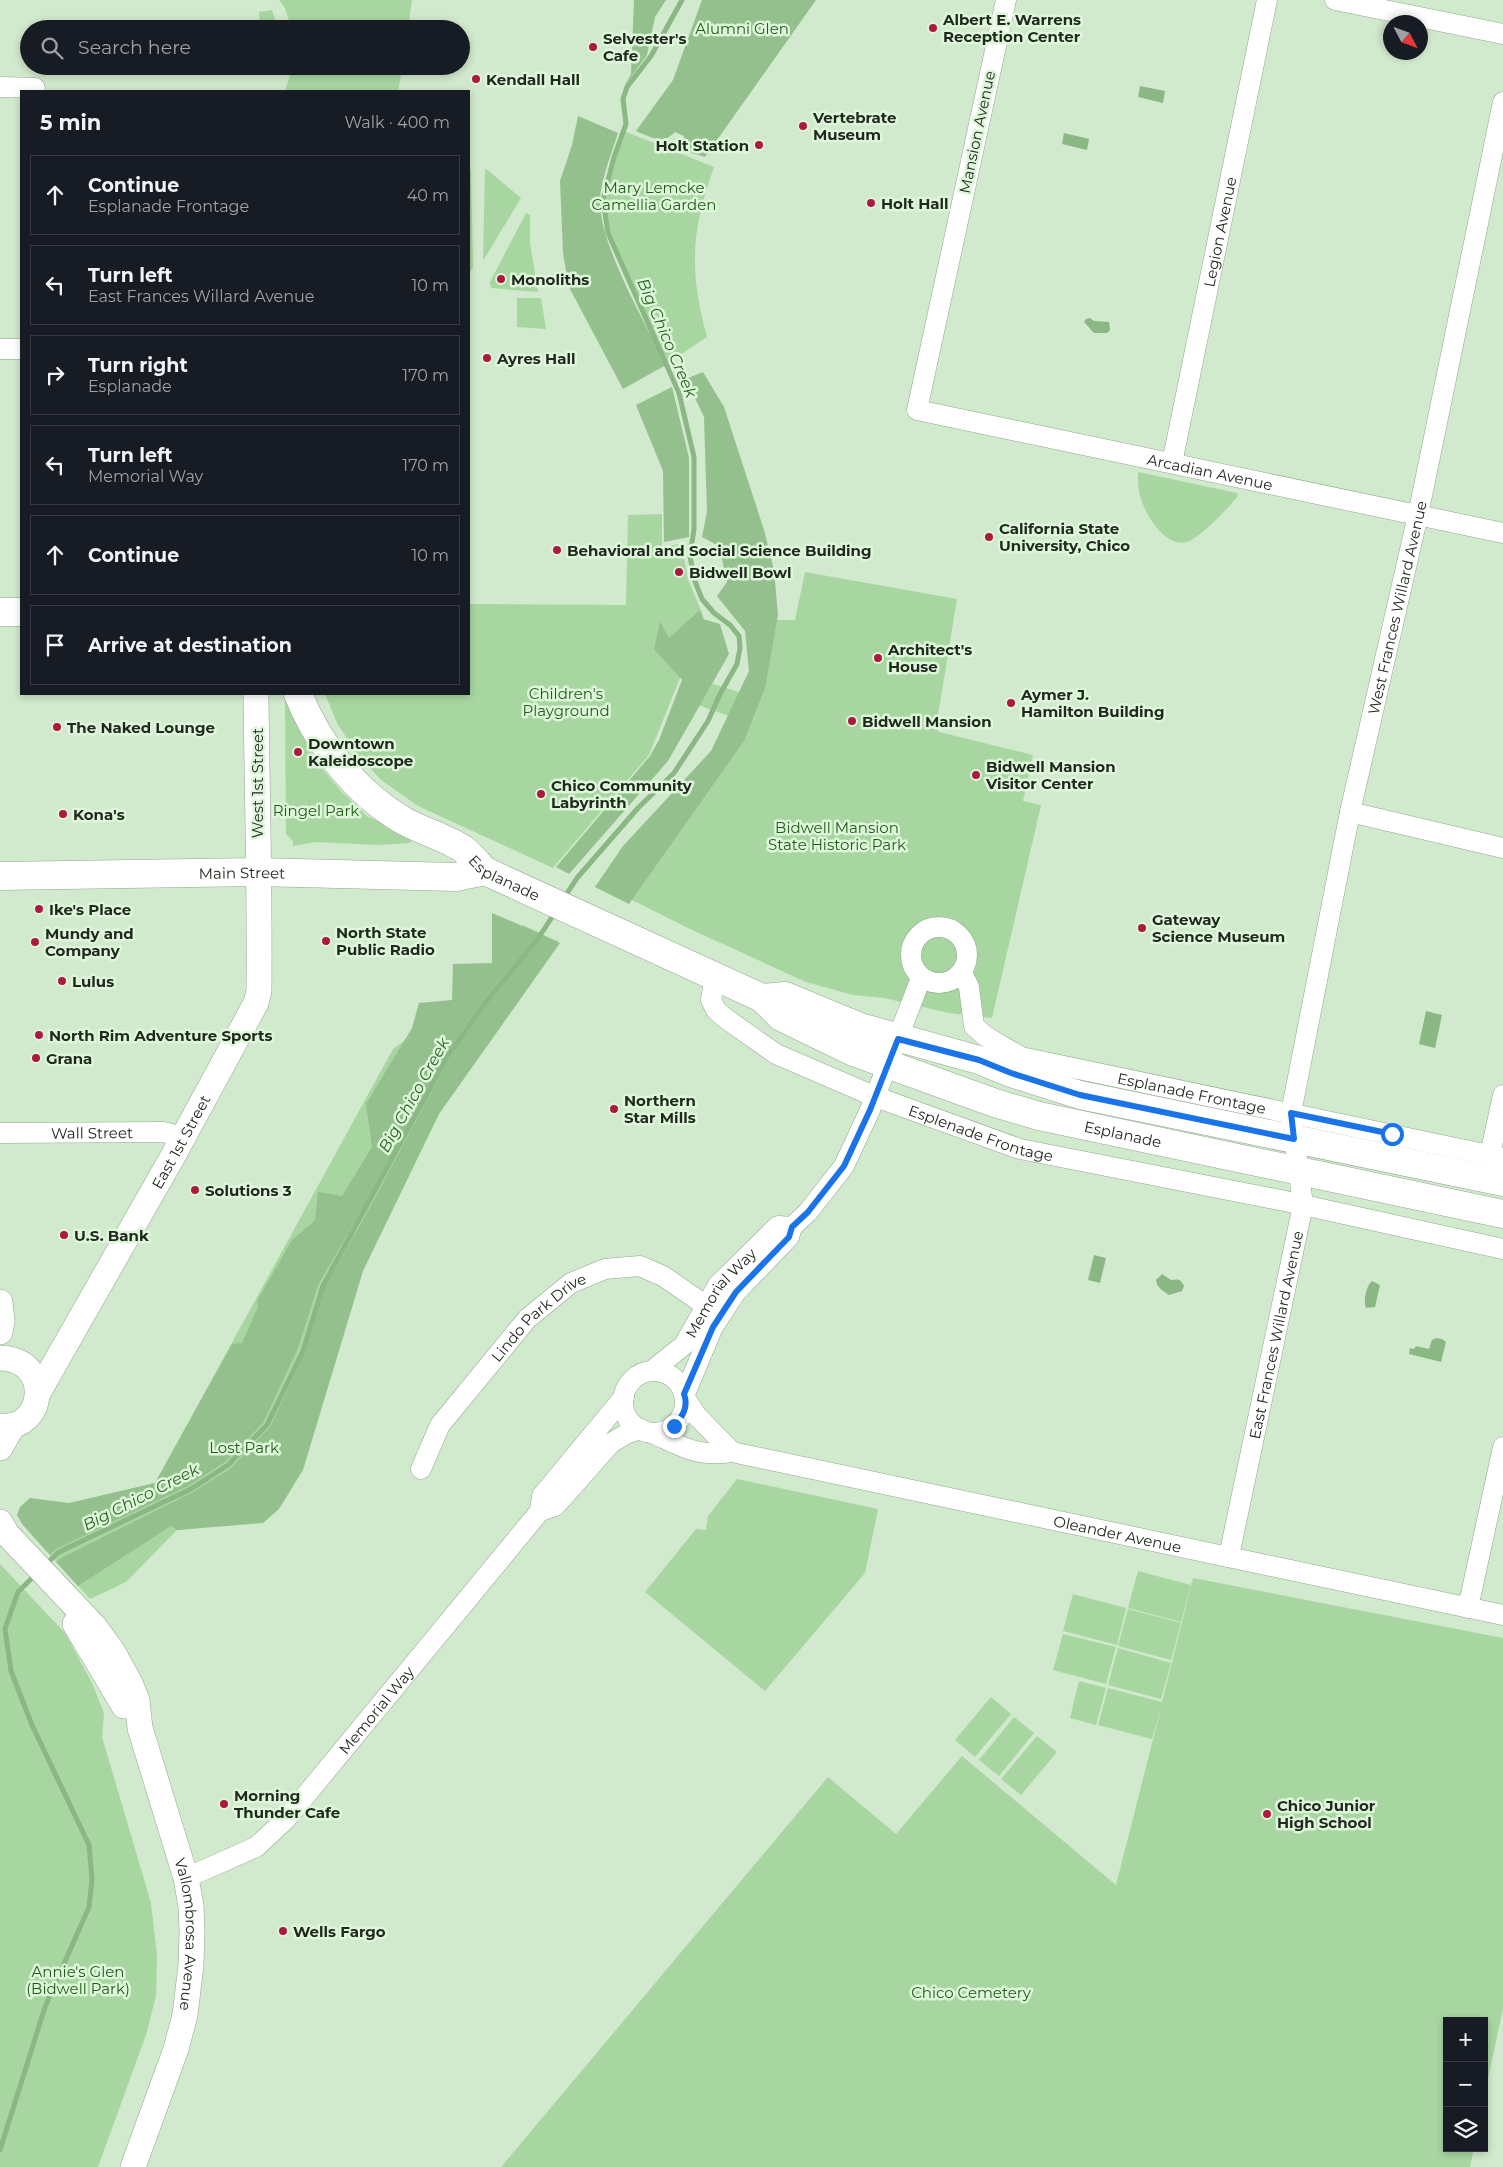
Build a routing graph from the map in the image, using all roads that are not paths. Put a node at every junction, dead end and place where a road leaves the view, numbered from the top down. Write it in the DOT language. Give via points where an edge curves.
graph roads {
  1 [pos="1006,0"];
  2 [pos="1268,0"];
  3 [pos="1335,0"];
  4 [pos="1503,34"];
  5 [pos="0,87"];
  6 [pos="35,88"];
  7 [pos="1503,102"];
  8 [pos="0,349"];
  9 [pos="20,349"];
  10 [pos="917,410"];
  11 [pos="1172,463"];
  12 [pos="1418,515"];
  13 [pos="1503,533"];
  14 [pos="0,612"];
  15 [pos="20,612"];
  16 [pos="256,695"];
  17 [pos="299,695"];
  18 [pos="1350,812"];
  19 [pos="1503,848"];
  20 [pos="485,871"];
  21 [pos="258,872"];
  22 [pos="0,876"];
  23 [pos="962,973"];
  24 [pos="715,976"];
  25 [pos="921,978"];
  26 [pos="762,998"];
  27 [pos="898,1039"];
  28 [pos="888,1064"];
  29 [pos="1503,1095"];
  30 [pos="876,1097"];
  31 [pos="1291,1113"];
  32 [pos="0,1132"];
  33 [pos="184,1137"];
  34 [pos="1294,1139"];
  35 [pos="1497,1156"];
  36 [pos="1298,1170"];
  37 [pos="1503,1181"];
  38 [pos="1302,1205"];
  39 [pos="1503,1214"];
  40 [pos="792,1227"];
  41 [pos="1503,1248"];
  42 [pos="0,1302"];
  43 [pos="705,1305"];
  44 [pos="0,1332"];
  45 [pos="0,1358"];
  46 [pos="653,1370"];
  47 [pos="38,1393"];
  48 [pos="624,1397"];
  49 [pos="686,1398"];
  50 [pos="7,1425"];
  51 [pos="646,1431"];
  52 [pos="1503,1447"];
  53 [pos="0,1448"];
  54 [pos="732,1452"];
  55 [pos="420,1469"];
  56 [pos="540,1511"];
  57 [pos="0,1522"];
  58 [pos="11,1550"];
  59 [pos="1229,1556"];
  60 [pos="1468,1608"];
  61 [pos="1503,1615"];
  62 [pos="186,1878"];
  63 [pos="132,2167"];
  1 -- 10 [label="street, Mansion Avenue"];
  2 -- 11 [label="street, Legion Avenue"];
  3 -- 4 [label="street"];
  5 -- 6 [label="street"];
  7 -- 12 [label="street, West Frances Willard Avenue"];
  8 -- 9 [label="street"];
  10 -- 11 [label="street, Arcadian Avenue"];
  11 -- 12 [label="street, Arcadian Avenue"];
  12 -- 13 [label="street, Arcadian Avenue"];
  12 -- 18 [label="street, West Frances Willard Avenue"];
  14 -- 15 [label="main road"];
  16 -- 21 [label="street, West 1st Street"];
  17 -- 20 [label="main road, Esplanade" via="325,746 363,790 388,811 463,849"];
  18 -- 19 [label="street"];
  18 -- 31 [label="street, West Frances Willard Avenue"];
  20 -- 21 [label="main road, Main Street" via="456,877"];
  20 -- 24 [label="main road, Esplanade"];
  21 -- 22 [label="main road, Main Street"];
  21 -- 33 [label="street, East 1st Street" via="259,991 256,1003"];
  23 -- 25 [label="street" via="948,983 938,984"];
  23 -- 25 [label="street" via="968,952 965,943 953,930 934,927 918,936 911,953 911,962"];
  23 -- 31 [label="street, Esplanade Frontage" via="969,987 974,1026 1021,1058"];
  24 -- 26 [label="main road, Esplanade"];
  24 -- 30 [label="street, Esplenade Frontage" via="712,1000 716,1010 725,1018 776,1054"];
  25 -- 27 [label="street, Memorial Way"];
  26 -- 27 [label="main road, Esplanade" via="785,996"];
  26 -- 28 [label="main road, Esplanade" via="781,1017 819,1037"];
  27 -- 28 [label="street, Memorial Way"];
  27 -- 34 [label="main road, Esplanade" via="979,1060 1080,1095"];
  28 -- 30 [label="street, Memorial Way"];
  28 -- 36 [label="main road, Esplanade" via="1039,1116"];
  29 -- 35 [label="street"];
  30 -- 38 [label="street, Esplenade Frontage" via="1020,1148"];
  30 -- 40 [label="street, Memorial Way" via="844,1166"];
  31 -- 34 [label="street, East Frances Willard Avenue"];
  31 -- 35 [label="street, Esplanade Frontage"];
  32 -- 33 [label="street, Wall Street" via="163,1132"];
  33 -- 47 [label="street, East 1st Street"];
  34 -- 36 [label="street, East Frances Willard Avenue"];
  34 -- 37 [label="main road, Esplanade"];
  35 -- 37 [label="street"];
  36 -- 38 [label="street, East Frances Willard Avenue"];
  36 -- 39 [label="main road, Esplanade"];
  38 -- 41 [label="street"];
  38 -- 59 [label="street, East Frances Willard Avenue"];
  40 -- 43 [label="street, Memorial Way" via="778,1226 718,1286"];
  40 -- 49 [label="street, Memorial Way" via="789,1237 736,1292 717,1320 697,1362"];
  42 -- 44 [label="street"];
  43 -- 46 [label="street, Memorial Way" via="684,1345"];
  43 -- 55 [label="street, Lindo Park Drive" via="663,1276 640,1266 605,1269 571,1283 527,1319 440,1425"];
  45 -- 47 [label="street" via="12,1359 27,1368 37,1382"];
  46 -- 48 [label="street" via="636,1376 629,1383"];
  46 -- 49 [label="street" via="676,1379"];
  47 -- 50 [label="street, East 1st Street" via="31,1413 23,1420"];
  48 -- 51 [label="street" via="629,1421"];
  48 -- 56 [label="street, Memorial Way" via="542,1496"];
  49 -- 51 [label="street" via="680,1419 674,1426 665,1431"];
  49 -- 54 [label="street" via="696,1416"];
  50 -- 53 [label="street"];
  51 -- 54 [label="street, Oleander Avenue" via="693,1451 710,1455"];
  51 -- 56 [label="street, Memorial Way" via="628,1433 611,1443 554,1506"];
  52 -- 60 [label="street"];
  54 -- 59 [label="street, Oleander Avenue"];
  56 -- 62 [label="street, Memorial Way" via="285,1820 256,1847"];
  57 -- 58 [label="street, Vallombrosa Avenue"];
  58 -- 62 [label="street, Vallombrosa Avenue" via="107,1643 130,1683 137,1700 140,1728"];
  59 -- 60 [label="street, Oleander Avenue"];
  60 -- 61 [label="street, Oleander Avenue"];
  62 -- 63 [label="street, Vallombrosa Avenue" via="192,1931 185,2015 176,2050"];
}
